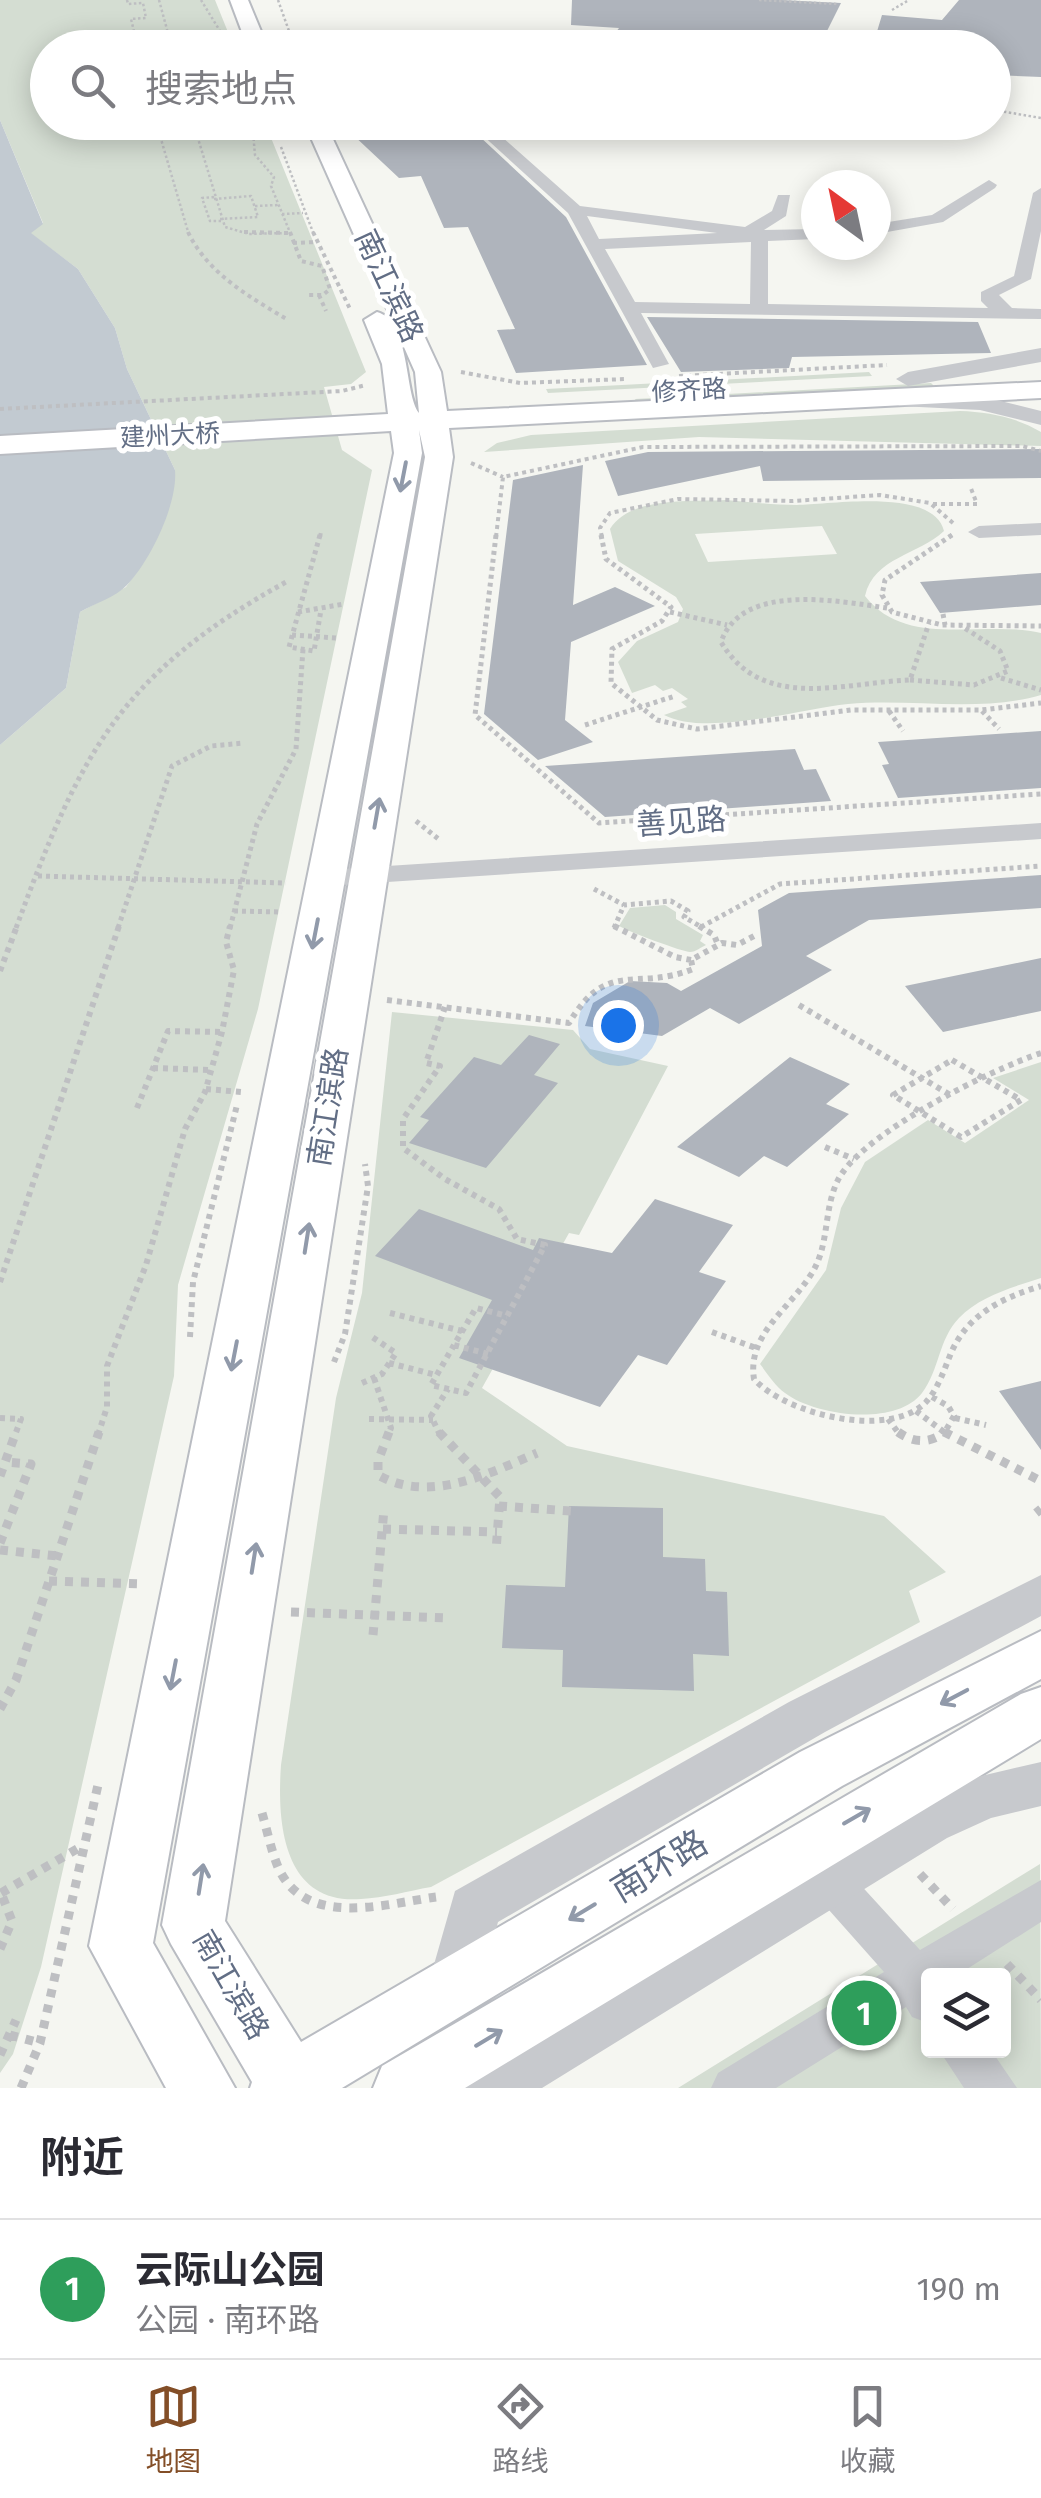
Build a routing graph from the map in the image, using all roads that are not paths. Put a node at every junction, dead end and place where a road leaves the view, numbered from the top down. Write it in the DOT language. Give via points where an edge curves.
graph roads {
  1 [pos="240,0"];
  2 [pos="261,0"];
  3 [pos="251,30"];
  4 [pos="272,30"];
  5 [pos="315,140"];
  6 [pos="495,140"];
  7 [pos="991,187"];
  8 [pos="1036,193"];
  9 [pos="784,198"];
  10 [pos="575,210"];
  11 [pos="891,227"];
  12 [pos="764,236"];
  13 [pos="801,239"];
  14 [pos="593,244"];
  15 [pos="760,306"];
  16 [pos="628,307"];
  17 [pos="1006,312"];
  18 [pos="1041,314"];
  19 [pos="1041,356"];
  20 [pos="660,364"];
  21 [pos="1041,376"];
  22 [pos="908,379"];
  23 [pos="1041,390"];
  24 [pos="861,396"];
  25 [pos="409,406"];
  26 [pos="336,409"];
  27 [pos="1041,418"];
  28 [pos="0,428"];
  29 [pos="0,445"];
  30 [pos="1041,529"];
  31 [pos="979,532"];
  32 [pos="1041,818"];
  33 [pos="1041,831"];
  34 [pos="336,875"];
  35 [pos="1041,1594"];
  36 [pos="1041,1653"];
  37 [pos="1041,1710"];
  38 [pos="1041,1784"];
  39 [pos="816,1864"];
  40 [pos="1041,1898"];
  41 [pos="950,1968"];
  42 [pos="455,1989"];
  43 [pos="921,1990"];
  44 [pos="969,2058"];
  45 [pos="288,2087"];
  46 [pos="202,2088"];
  47 [pos="406,2088"];
  48 [pos="490,2088"];
  49 [pos="734,2088"];
  50 [pos="993,2088"];
  1 -- 3 [label="main road"];
  2 -- 4 [label="main road"];
  5 -- 25 [label="main road, 南江滨路" via="428,372"];
  6 -- 10 [label="street"];
  7 -- 11 [label="street" via="955,210"];
  8 -- 17 [label="street" via="1022,280 990,292"];
  9 -- 12 [label="street"];
  10 -- 12 [label="street"];
  10 -- 14 [label="street"];
  12 -- 13 [label="street"];
  12 -- 14 [label="street"];
  12 -- 15 [label="street"];
  14 -- 16 [label="street"];
  15 -- 16 [label="street"];
  15 -- 17 [label="street"];
  16 -- 20 [label="street"];
  17 -- 18 [label="street"];
  19 -- 22 [label="street"];
  21 -- 22 [label="main road, 修齐路"];
  22 -- 25 [label="main road, 修齐路"];
  23 -- 24 [label="main road, 修齐路"];
  24 -- 25 [label="main road, 修齐路"];
  24 -- 27 [label="street" via="980,403"];
  25 -- 26 [label="main road, 修齐路"];
  25 -- 34 [label="main road, 南江滨路" via="439,456"];
  26 -- 28 [label="main road, 建州大桥"];
  26 -- 29 [label="main road, 建州大桥"];
  30 -- 31 [label="street"];
  32 -- 34 [label="street, 善见路"];
  33 -- 34 [label="street, 善见路"];
  45 -- 34 [label="main road, 南江滨路, one-way" via="193,1924"];
  34 -- 46 [label="main road, 南江滨路, one-way" via="120,1946"];
  35 -- 42 [label="street" via="807,1717 474,1908"];
  36 -- 42 [label="main road, 南环路, one-way" via="822,1768"];
  39 -- 37 [label="main road, 南环路, one-way"];
  38 -- 39 [label="street" via="982,1798"];
  39 -- 43 [label="street"];
  47 -- 39 [label="main road, 南环路, one-way"];
  39 -- 48 [label="street"];
  40 -- 41 [label="street"];
  42 -- 45 [label="main road, 南环路"];
  43 -- 49 [label="street"];
  44 -- 50 [label="street"];
}
